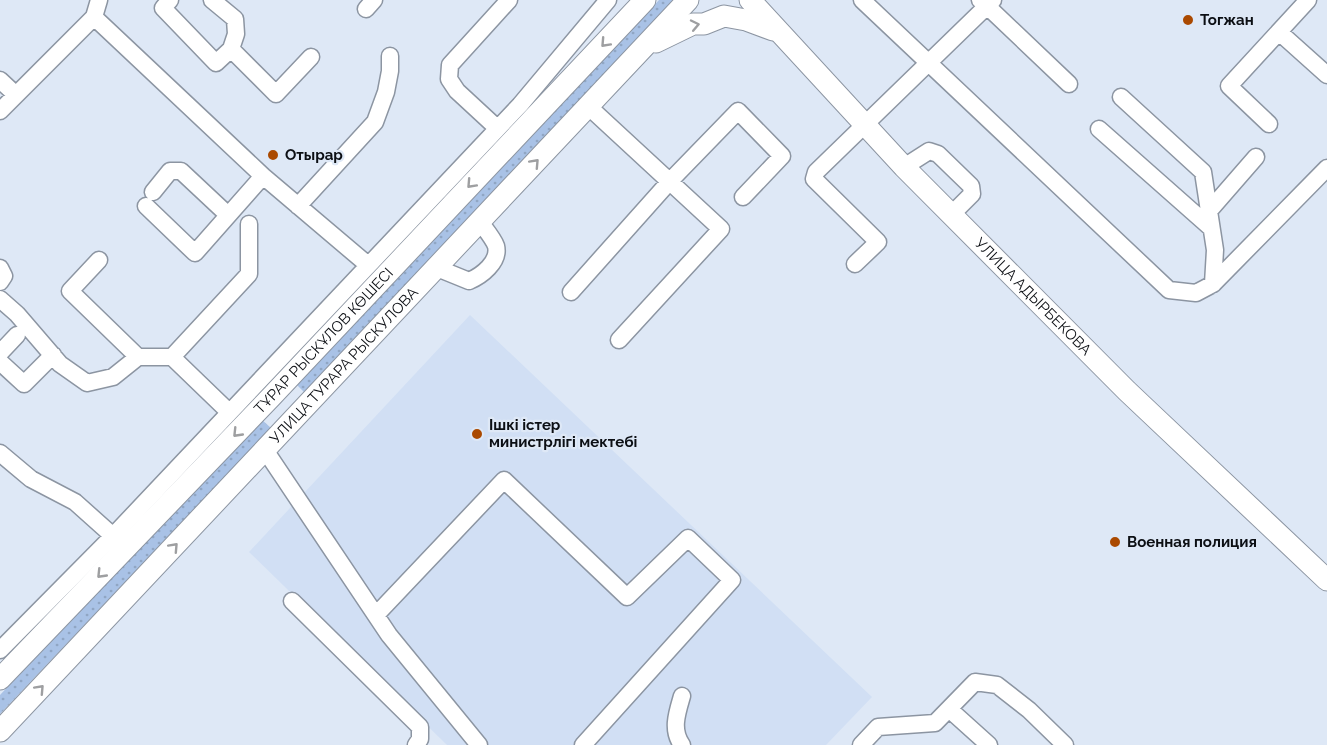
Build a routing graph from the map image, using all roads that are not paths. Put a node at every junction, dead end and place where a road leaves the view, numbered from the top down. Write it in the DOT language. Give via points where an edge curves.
graph roads {
  1 [pos="99,0"];
  2 [pos="170,0"];
  3 [pos="212,0"];
  4 [pos="509,0"];
  5 [pos="608,0"];
  6 [pos="631,0"];
  7 [pos="645,0"];
  8 [pos="688,0"];
  9 [pos="750,0"];
  10 [pos="764,0"];
  11 [pos="862,0"];
  12 [pos="1308,0"];
  13 [pos="986,2"];
  14 [pos="94,17"];
  15 [pos="625,22"];
  16 [pos="774,28"];
  17 [pos="1279,32"];
  18 [pos="231,49"];
  19 [pos="642,49"];
  20 [pos="390,56"];
  21 [pos="311,57"];
  22 [pos="930,62"];
  23 [pos="1327,75"];
  24 [pos="0,80"];
  25 [pos="1069,84"];
  26 [pos="15,94"];
  27 [pos="1121,97"];
  28 [pos="520,105"];
  29 [pos="544,107"];
  30 [pos="589,107"];
  31 [pos="0,111"];
  32 [pos="1269,124"];
  33 [pos="864,125"];
  34 [pos="497,128"];
  35 [pos="1099,129"];
  36 [pos="1256,157"];
  37 [pos="904,167"];
  38 [pos="1327,168"];
  39 [pos="263,176"];
  40 [pos="670,181"];
  41 [pos="743,197"];
  42 [pos="298,206"];
  43 [pos="1209,211"];
  44 [pos="952,214"];
  45 [pos="228,215"];
  46 [pos="480,222"];
  47 [pos="249,224"];
  48 [pos="1211,228"];
  49 [pos="99,260"];
  50 [pos="855,264"];
  51 [pos="368,265"];
  52 [pos="0,268"];
  53 [pos="437,268"];
  54 [pos="0,282"];
  55 [pos="1213,284"];
  56 [pos="571,292"];
  57 [pos="0,299"];
  58 [pos="17,335"];
  59 [pos="619,340"];
  60 [pos="0,353"];
  61 [pos="53,356"];
  62 [pos="138,357"];
  63 [pos="172,357"];
  64 [pos="0,362"];
  65 [pos="271,397"];
  66 [pos="229,412"];
  67 [pos="295,418"];
  68 [pos="265,450"];
  69 [pos="0,453"];
  70 [pos="113,536"];
  71 [pos="1327,580"];
  72 [pos="292,601"];
  73 [pos="376,615"];
  74 [pos="0,650"];
  75 [pos="0,679"];
  76 [pos="682,696"];
  77 [pos="949,709"];
  78 [pos="0,732"];
  79 [pos="416,745"];
  80 [pos="478,745"];
  81 [pos="583,745"];
  82 [pos="682,745"];
  83 [pos="861,745"];
  84 [pos="989,745"];
  85 [pos="1065,745"];
  1 -- 14 [label="street"];
  2 -- 18 [label="street" via="163,8 216,63"];
  3 -- 18 [label="street" via="235,20"];
  4 -- 34 [label="street" via="450,65 449,79 457,91"];
  5 -- 28 [label="street"];
  6 -- 15 [label="main road"];
  7 -- 15 [label="main road, ТҰРАР РЫСКҰЛОВ КӨШЕСІ"];
  8 -- 19 [label="main road, УЛИЦА ТУРАРА РЫСКУЛОВА"];
  9 -- 16 [label="main road, УЛИЦА АДЫРБЕКОВА"];
  10 -- 16 [label="main road"];
  11 -- 22 [label="street"];
  12 -- 17 [label="street"];
  13 -- 22 [label="street"];
  13 -- 25 [label="street"];
  14 -- 26 [label="street"];
  14 -- 39 [label="street"];
  15 -- 29 [label="main road, ТҰРАР РЫСКҰЛОВ КӨШЕСІ, one-way"];
  19 -- 16 [label="main road, one-way" via="693,24 724,16"];
  16 -- 33 [label="main road, УЛИЦА АДЫРБЕКОВА"];
  17 -- 23 [label="street"];
  17 -- 32 [label="street" via="1229,87"];
  18 -- 21 [label="street" via="276,94"];
  19 -- 30 [label="main road, УЛИЦА ТУРАРА РЫСКУЛОВА"];
  20 -- 42 [label="street" via="386,92 375,122"];
  22 -- 33 [label="street"];
  22 -- 55 [label="street" via="1169,290 1196,293"];
  24 -- 26 [label="street"];
  26 -- 31 [label="street"];
  27 -- 43 [label="street" via="1203,172"];
  28 -- 29 [label="street"];
  28 -- 34 [label="street"];
  29 -- 65 [label="main road, ТҰРАР РЫСКҰЛОВ КӨШЕСІ, one-way"];
  30 -- 40 [label="street"];
  46 -- 30 [label="main road, УЛИЦА ТУРАРА РЫСКУЛОВА, one-way"];
  33 -- 37 [label="main road, УЛИЦА АДЫРБЕКОВА"];
  33 -- 50 [label="street" via="816,172 814,179 878,242"];
  34 -- 51 [label="street"];
  35 -- 48 [label="street"];
  36 -- 43 [label="street"];
  37 -- 44 [label="main road, УЛИЦА АДЫРБЕКОВА"];
  37 -- 44 [label="street" via="929,151 938,154 971,186 972,194"];
  38 -- 55 [label="street"];
  39 -- 42 [label="street"];
  39 -- 45 [label="street"];
  40 -- 41 [label="street" via="738,111 782,156"];
  40 -- 56 [label="street"];
  40 -- 59 [label="street" via="722,229"];
  42 -- 51 [label="street"];
  43 -- 48 [label="street"];
  44 -- 71 [label="main road, УЛИЦА АДЫРБЕКОВА" via="1127,391"];
  45 -- 45 [label="street" via="195,253 149,199 170,171 181,171"];
  46 -- 53 [label="main road, УЛИЦА ТУРАРА РЫСКУЛОВА"];
  46 -- 53 [label="street" via="495,244 490,267 469,281"];
  47 -- 63 [label="street" via="249,274"];
  48 -- 55 [label="street" via="1215,250"];
  49 -- 62 [label="street" via="70,291"];
  51 -- 66 [label="street"];
  52 -- 54 [label="street" via="4,276"];
  53 -- 67 [label="main road, УЛИЦА ТУРАРА РЫСКУЛОВА"];
  57 -- 61 [label="street"];
  58 -- 60 [label="street"];
  61 -- 62 [label="street" via="87,383 113,377"];
  61 -- 64 [label="street" via="24,384"];
  62 -- 63 [label="street"];
  63 -- 66 [label="street"];
  65 -- 67 [label="main road"];
  65 -- 75 [label="main road, ТҰРАР РЫСКҰЛОВ КӨШЕСІ, one-way"];
  66 -- 70 [label="street"];
  67 -- 68 [label="main road, УЛИЦА ТУРАРА РЫСКУЛОВА"];
  68 -- 73 [label="street"];
  78 -- 68 [label="main road, УЛИЦА ТУРАРА РЫСКУЛОВА, one-way"];
  69 -- 70 [label="street" via="31,479 75,502"];
  70 -- 74 [label="street"];
  72 -- 79 [label="street" via="420,727"];
  73 -- 80 [label="street"];
  73 -- 81 [label="street" via="504,480 627,597 688,538 732,580"];
  76 -- 82 [label="street" via="676,714 676,737"];
  77 -- 83 [label="street" via="935,723 878,727"];
  77 -- 84 [label="street"];
  77 -- 85 [label="street" via="975,682 997,685"];
}
